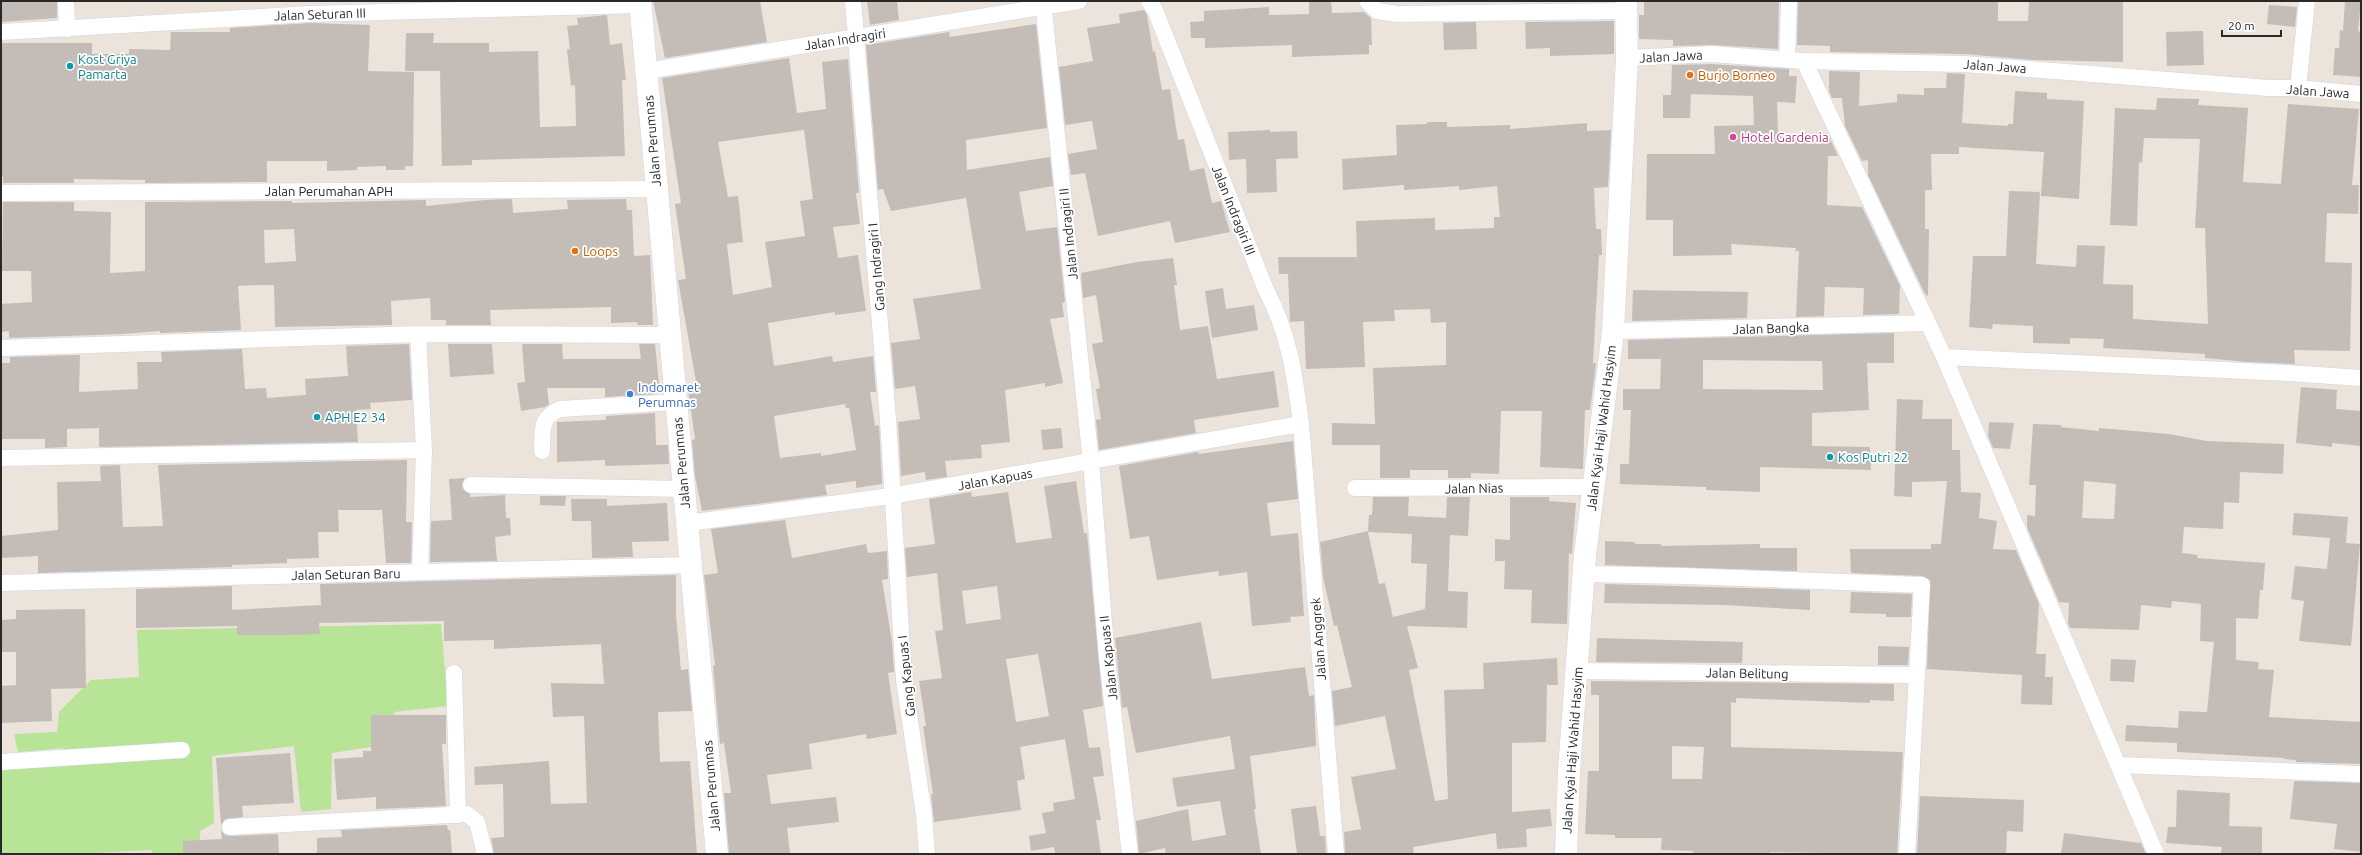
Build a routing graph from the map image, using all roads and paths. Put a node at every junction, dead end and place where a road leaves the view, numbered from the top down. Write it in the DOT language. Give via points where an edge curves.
graph roads {
  1 [pos="66,1"];
  2 [pos="853,1"];
  3 [pos="1079,1"];
  4 [pos="1149,1"];
  5 [pos="1788,1"];
  6 [pos="2307,1"];
  7 [pos="640,3"];
  8 [pos="1043,4"];
  9 [pos="1372,6"];
  10 [pos="1626,6"];
  11 [pos="67,29"];
  12 [pos="1,32"];
  13 [pos="855,38"];
  14 [pos="1627,58"];
  15 [pos="1787,59"];
  16 [pos="1804,61"];
  17 [pos="646,71"];
  18 [pos="2298,88"];
  19 [pos="2361,94"];
  20 [pos="657,188"];
  21 [pos="1,193"];
  22 [pos="1928,323"];
  23 [pos="1613,331"];
  24 [pos="418,334"];
  25 [pos="670,335"];
  26 [pos="1,348"];
  27 [pos="1944,357"];
  28 [pos="2361,378"];
  29 [pos="676,402"];
  30 [pos="1301,424"];
  31 [pos="424,450"];
  32 [pos="542,451"];
  33 [pos="1,458"];
  34 [pos="1091,462"];
  35 [pos="471,485"];
  36 [pos="1594,487"];
  37 [pos="1355,488"];
  38 [pos="684,489"];
  39 [pos="891,496"];
  40 [pos="687,524"];
  41 [pos="691,565"];
  42 [pos="420,572"];
  43 [pos="1584,574"];
  44 [pos="1,583"];
  45 [pos="1577,671"];
  46 [pos="454,672"];
  47 [pos="1916,675"];
  48 [pos="182,750"];
  49 [pos="1,762"];
  50 [pos="2118,765"];
  51 [pos="2361,774"];
  52 [pos="458,815"];
  53 [pos="230,827"];
  54 [pos="485,854"];
  55 [pos="717,854"];
  56 [pos="927,854"];
  57 [pos="1130,854"];
  58 [pos="1336,854"];
  59 [pos="1561,854"];
  60 [pos="1907,854"];
  61 [pos="2156,854"];
  1 -- 11 [label="street"];
  2 -- 13 [label="street, Gang Indragiri I"];
  3 -- 8 [label="street"];
  4 -- 30 [label="street, Jalan Indragiri III" via="1155,10 1266,290 1279,315 1294,372"];
  5 -- 15 [label="street"];
  6 -- 18 [label="street"];
  7 -- 11 [label="street, Jalan Seturan III" via="310,14"];
  7 -- 17 [label="main road, Jalan Perumnas"];
  8 -- 13 [label="street, Jalan Indragiri"];
  8 -- 34 [label="street, Jalan Indragiri II"];
  9 -- 10 [label="street" via="1397,14"];
  10 -- 14 [label="main road, Jalan Kyai Haji Wahid Hasyim"];
  11 -- 12 [label="street, Jalan Seturan III"];
  13 -- 17 [label="street, Jalan Indragiri"];
  13 -- 39 [label="street, Gang Indragiri I" via="885,381"];
  14 -- 15 [label="street, Jalan Jawa" via="1712,54"];
  14 -- 23 [label="main road, Jalan Kyai Haji Wahid Hasyim"];
  15 -- 16 [label="street, Jalan Jawa"];
  16 -- 18 [label="street, Jalan Jawa" via="1965,64 2269,88"];
  16 -- 22 [label="street"];
  17 -- 20 [label="main road, Jalan Perumnas"];
  18 -- 19 [label="street, Jalan Jawa"];
  20 -- 21 [label="street, Jalan Perumahan APH"];
  20 -- 25 [label="main road, Jalan Perumnas"];
  22 -- 23 [label="street, Jalan Bangka"];
  22 -- 27 [label="street"];
  23 -- 36 [label="main road, Jalan Kyai Haji Wahid Hasyim"];
  24 -- 25 [label="street"];
  24 -- 26 [label="street"];
  24 -- 31 [label="street"];
  25 -- 29 [label="main road, Jalan Perumnas"];
  27 -- 28 [label="street"];
  27 -- 50 [label="street"];
  29 -- 32 [label="street" via="560,409 545,419"];
  29 -- 38 [label="main road, Jalan Perumnas"];
  30 -- 34 [label="street, Jalan Kapuas"];
  30 -- 58 [label="street, Jalan Anggrek"];
  31 -- 33 [label="street"];
  31 -- 42 [label="street"];
  34 -- 39 [label="street, Jalan Kapuas"];
  34 -- 57 [label="street, Jalan Kapuas II" via="1107,659"];
  35 -- 38 [label="street"];
  36 -- 37 [label="street, Jalan Nias"];
  36 -- 43 [label="main road, Jalan Kyai Haji Wahid Hasyim"];
  38 -- 40 [label="main road, Jalan Perumnas"];
  39 -- 40 [label="street, Jalan Kapuas"];
  39 -- 56 [label="street, Gang Kapuas I" via="904,680 924,815"];
  40 -- 41 [label="main road, Jalan Perumnas"];
  41 -- 42 [label="street, Jalan Seturan Baru"];
  41 -- 55 [label="main road, Jalan Perumnas"];
  42 -- 44 [label="street, Jalan Seturan Baru"];
  43 -- 45 [label="main road, Jalan Kyai Haji Wahid Hasyim"];
  43 -- 47 [label="street" via="1922,585"];
  45 -- 47 [label="street, Jalan Belitung"];
  45 -- 59 [label="main road, Jalan Kyai Haji Wahid Hasyim"];
  46 -- 52 [label="street"];
  47 -- 60 [label="street"];
  48 -- 49 [label="street"];
  50 -- 51 [label="street"];
  50 -- 61 [label="street"];
  52 -- 53 [label="street"];
  52 -- 54 [label="street" via="467,814 477,822"];
}
